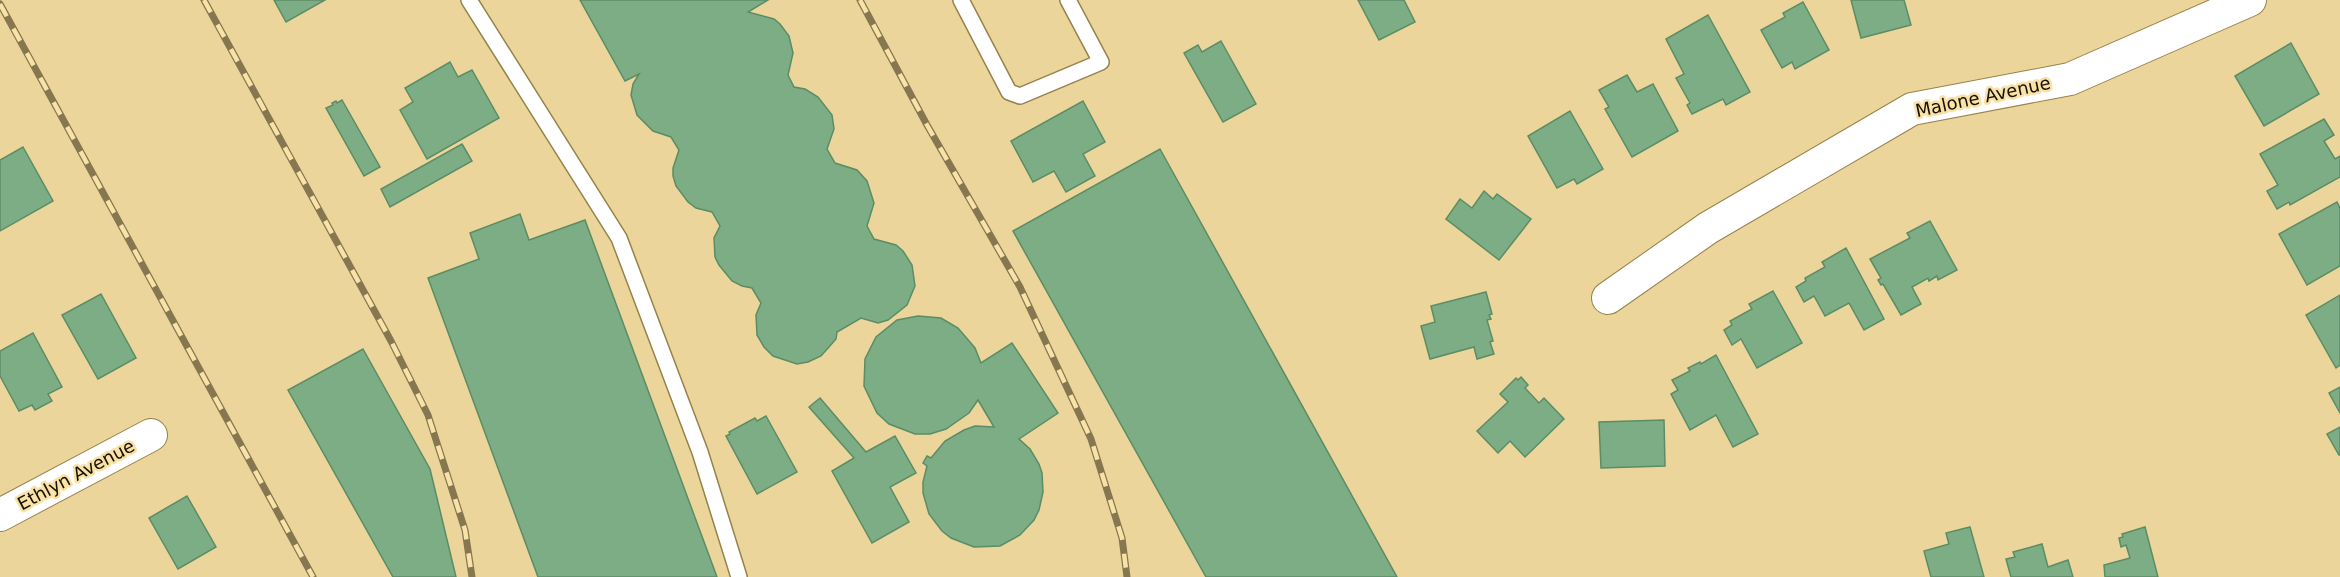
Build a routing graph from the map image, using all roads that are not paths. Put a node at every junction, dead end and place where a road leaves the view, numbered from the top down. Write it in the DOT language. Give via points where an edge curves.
graph roads {
  1 [pos="469,0"];
  2 [pos="961,0"];
  3 [pos="1068,0"];
  4 [pos="2250,0"];
  5 [pos="1608,298"];
  6 [pos="151,435"];
  7 [pos="0,515"];
  8 [pos="739,577"];
  1 -- 8 [label="lane" via="619,238 700,452"];
  2 -- 3 [label="lane" via="1009,92 1020,96 1101,62"];
  4 -- 5 [label="street, Malone Avenue" via="2070,79 1912,110 1707,228"];
  6 -- 7 [label="street, Ethlyn Avenue"];
}
